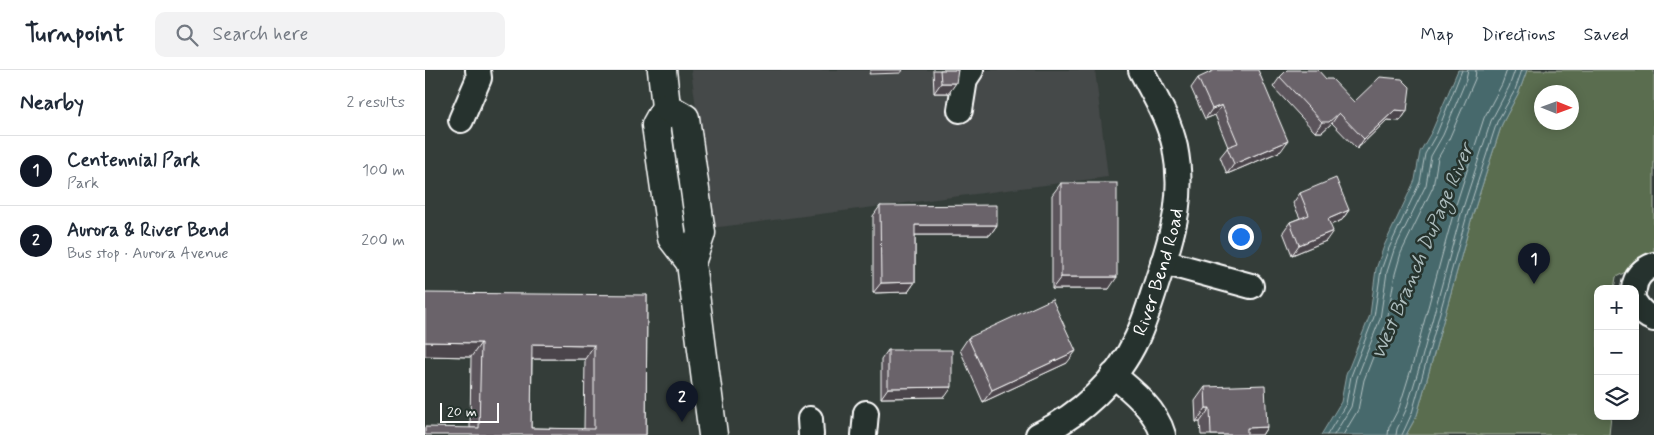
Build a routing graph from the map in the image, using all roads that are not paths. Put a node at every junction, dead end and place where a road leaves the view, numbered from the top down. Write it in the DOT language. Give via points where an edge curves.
graph roads {
  1 [pos="478,70"];
  2 [pos="662,70"];
  3 [pos="971,70"];
  4 [pos="1141,70"];
  5 [pos="960,110"];
  6 [pos="461,120"];
  7 [pos="1163,262"];
  8 [pos="1654,265"];
  9 [pos="1635,285"];
  10 [pos="1251,286"];
  11 [pos="1639,308"];
  12 [pos="1654,319"];
  13 [pos="1113,374"];
  14 [pos="713,435"];
  15 [pos="1038,435"];
  16 [pos="1163,435"];
  1 -- 6 [label="street" via="479,78"];
  2 -- 14 [label="main road" via="666,107 656,125 672,238 691,263"];
  3 -- 5 [label="street" via="965,79"];
  4 -- 7 [label="street, River Bend Road" via="1168,124 1178,167 1177,210"];
  7 -- 10 [label="street"];
  7 -- 13 [label="street, River Bend Road" via="1136,340"];
  8 -- 9 [label="street" via="1644,269"];
  11 -- 12 [label="street"];
  13 -- 15 [label="street, River Bend Road" via="1096,396 1069,418"];
  13 -- 16 [label="street" via="1151,412"];
}
